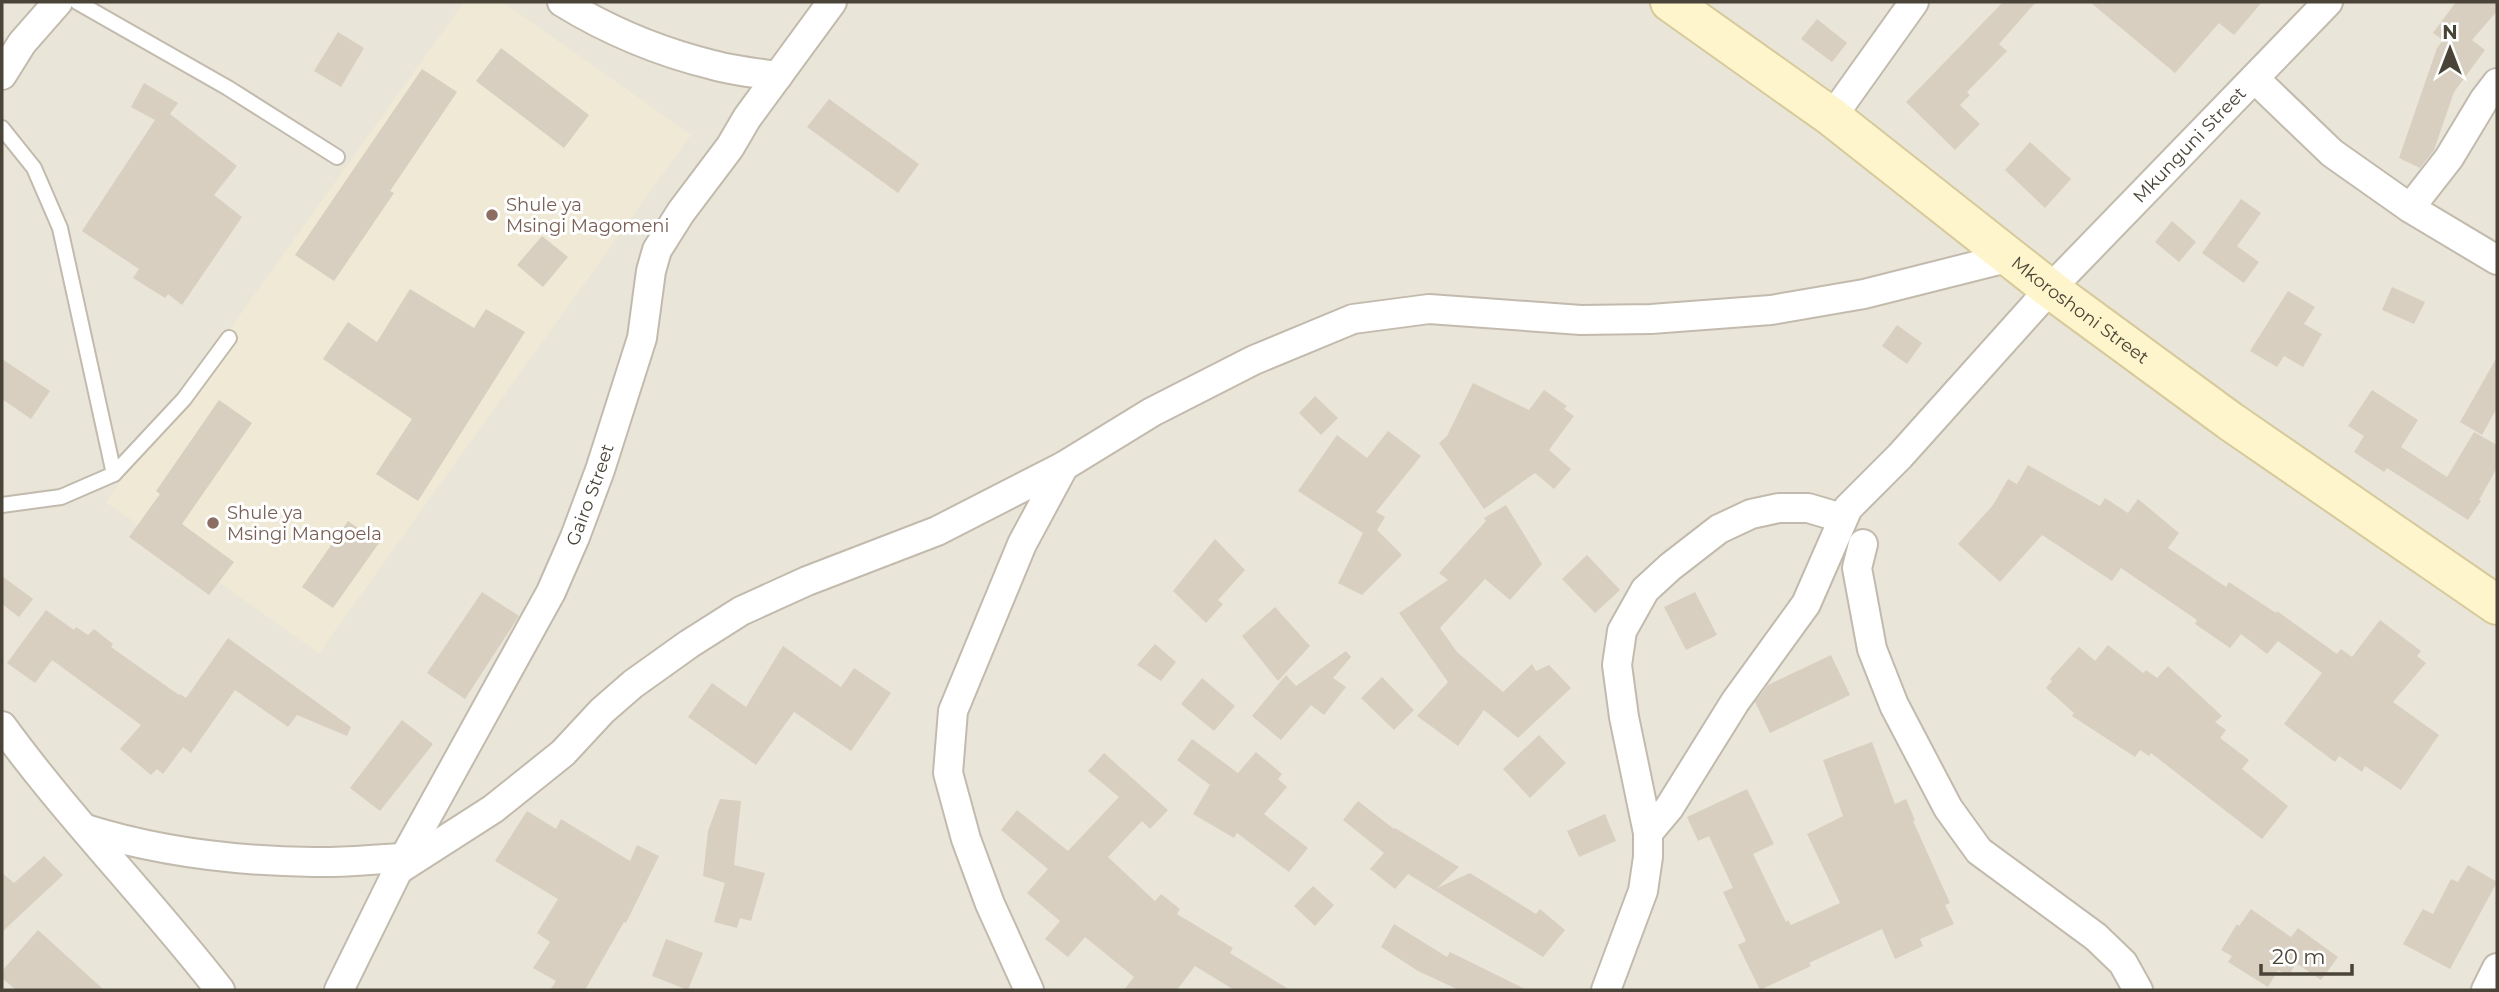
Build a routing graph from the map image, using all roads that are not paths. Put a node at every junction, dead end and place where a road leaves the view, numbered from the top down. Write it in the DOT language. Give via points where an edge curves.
graph roads {
  1 [pos="58,2"];
  2 [pos="77,2"];
  3 [pos="562,2"];
  4 [pos="832,2"];
  5 [pos="1670,2"];
  6 [pos="1914,2"];
  7 [pos="2328,2"];
  8 [pos="2,75"];
  9 [pos="778,76"];
  10 [pos="2255,79"];
  11 [pos="2497,83"];
  12 [pos="1832,117"];
  13 [pos="2,128"];
  14 [pos="337,157"];
  15 [pos="2410,208"];
  16 [pos="2011,257"];
  17 [pos="2497,260"];
  18 [pos="2050,289"];
  19 [pos="229,338"];
  20 [pos="1064,466"];
  21 [pos="114,474"];
  22 [pos="2,505"];
  23 [pos="1842,518"];
  24 [pos="1863,544"];
  25 [pos="2497,605"];
  26 [pos="2,726"];
  27 [pos="86,829"];
  28 [pos="1648,832"];
  29 [pos="401,864"];
  30 [pos="2497,968"];
  31 [pos="220,990"];
  32 [pos="338,990"];
  33 [pos="1029,990"];
  34 [pos="1606,990"];
  35 [pos="2138,990"];
  36 [pos="2486,990"];
  1 -- 8 [label="street" via="22,43"];
  2 -- 14 [label="lane" via="229,88"];
  3 -- 9 [label="street" via="650,47 714,66"];
  4 -- 9 [label="street, Gairo Street"];
  5 -- 12 [label="street, Mkoroshoni Street"];
  6 -- 12 [label="street"];
  7 -- 10 [label="street, Mkunguni Street"];
  9 -- 29 [label="street, Gairo Street" via="657,250 642,338 575,537 551,593"];
  10 -- 15 [label="street" via="2332,153"];
  10 -- 18 [label="street, Mkunguni Street"];
  11 -- 15 [label="street"];
  12 -- 16 [label="street, Mkoroshoni Street"];
  13 -- 21 [label="lane" via="34,168 60,228"];
  15 -- 17 [label="street"];
  16 -- 18 [label="street, Mkoroshoni Street"];
  16 -- 20 [label="street" via="1771,310 1651,320 1429,310 1353,320 1254,360 1152,412"];
  18 -- 23 [label="street, Mkunguni Street"];
  18 -- 25 [label="street, Mkoroshoni Street" via="2230,421"];
  19 -- 21 [label="lane" via="184,399"];
  20 -- 29 [label="street" via="930,534 807,580 741,611 633,684 563,753 510,796"];
  20 -- 33 [label="street" via="1022,544 953,711 948,773 990,904"];
  21 -- 22 [label="lane" via="61,497"];
  23 -- 28 [label="street, Mkunguni Street" via="1806,604 1735,702 1669,808"];
  23 -- 28 [label="street" via="1808,508 1751,514 1719,529 1645,590 1622,631 1617,665"];
  24 -- 35 [label="street" via="1857,568 1872,649 1894,705 1948,808 1979,851 2096,937 2123,963"];
  26 -- 27 [label="street"];
  27 -- 29 [label="street" via="180,853"];
  27 -- 31 [label="street"];
  28 -- 34 [label="street" via="1643,891"];
  29 -- 32 [label="street, Gairo Street"];
  30 -- 36 [label="street"];
}
